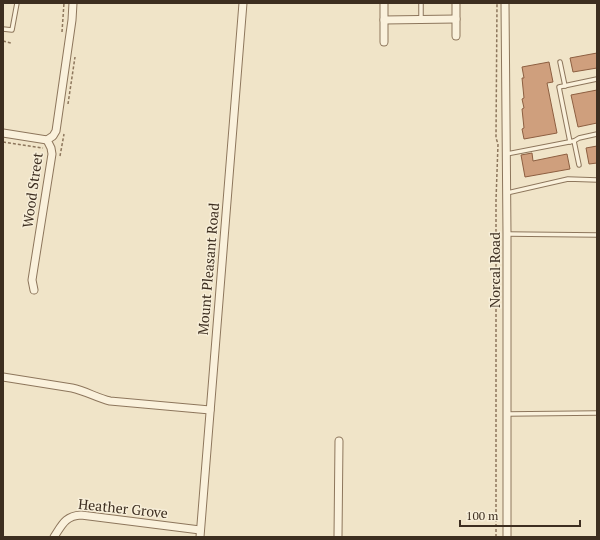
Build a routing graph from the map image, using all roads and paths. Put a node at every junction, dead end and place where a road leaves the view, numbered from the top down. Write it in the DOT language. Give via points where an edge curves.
graph roads {
  1 [pos="17,3"];
  2 [pos="73,3"];
  3 [pos="243,3"];
  4 [pos="384,3"];
  5 [pos="421,3"];
  6 [pos="456,3"];
  7 [pos="497,3"];
  8 [pos="505,3"];
  9 [pos="421,19"];
  10 [pos="456,19"];
  11 [pos="384,20"];
  12 [pos="3,29"];
  13 [pos="456,36"];
  14 [pos="3,41"];
  15 [pos="384,42"];
  16 [pos="11,43"];
  17 [pos="75,55"];
  18 [pos="560,62"];
  19 [pos="597,79"];
  20 [pos="565,86"];
  21 [pos="67,110"];
  22 [pos="3,133"];
  23 [pos="64,134"];
  24 [pos="597,134"];
  25 [pos="47,140"];
  26 [pos="572,141"];
  27 [pos="3,142"];
  28 [pos="45,148"];
  29 [pos="507,154"];
  30 [pos="60,157"];
  31 [pos="579,165"];
  32 [pos="597,180"];
  33 [pos="507,193"];
  34 [pos="507,234"];
  35 [pos="597,236"];
  36 [pos="34,290"];
  37 [pos="3,377"];
  38 [pos="210,410"];
  39 [pos="597,413"];
  40 [pos="507,414"];
  41 [pos="339,441"];
  42 [pos="200,533"];
  43 [pos="54,537"];
  44 [pos="338,537"];
  45 [pos="496,537"];
  46 [pos="507,537"];
  1 -- 12 [label="lane" via="12,30"];
  2 -- 25 [label="street, Wood Street" via="56,131"];
  3 -- 38 [label="street, Mount Pleasant Road"];
  4 -- 11 [label="street"];
  5 -- 9 [label="lane"];
  6 -- 10 [label="street"];
  7 -- 45 [label="path"];
  8 -- 29 [label="street, Norcal Road"];
  9 -- 10 [label="street"];
  9 -- 11 [label="street"];
  10 -- 13 [label="street"];
  11 -- 15 [label="street"];
  14 -- 16 [label="path"];
  17 -- 21 [label="path"];
  18 -- 20 [label="lane"];
  19 -- 20 [label="lane"];
  20 -- 26 [label="lane" via="559,87"];
  22 -- 25 [label="street"];
  23 -- 30 [label="path"];
  24 -- 26 [label="lane"];
  25 -- 36 [label="street, Wood Street" via="52,154 32,280"];
  26 -- 29 [label="lane"];
  26 -- 31 [label="lane"];
  27 -- 28 [label="path"];
  29 -- 33 [label="street, Norcal Road"];
  32 -- 33 [label="lane" via="568,179"];
  33 -- 34 [label="street, Norcal Road"];
  34 -- 35 [label="lane"];
  34 -- 40 [label="street, Norcal Road"];
  37 -- 38 [label="street" via="82,390 103,400"];
  38 -- 42 [label="street, Mount Pleasant Road"];
  39 -- 40 [label="lane"];
  40 -- 46 [label="street, Norcal Road"];
  41 -- 44 [label="street"];
  42 -- 43 [label="street, Heather Grove" via="72,515 66,519"];
}
